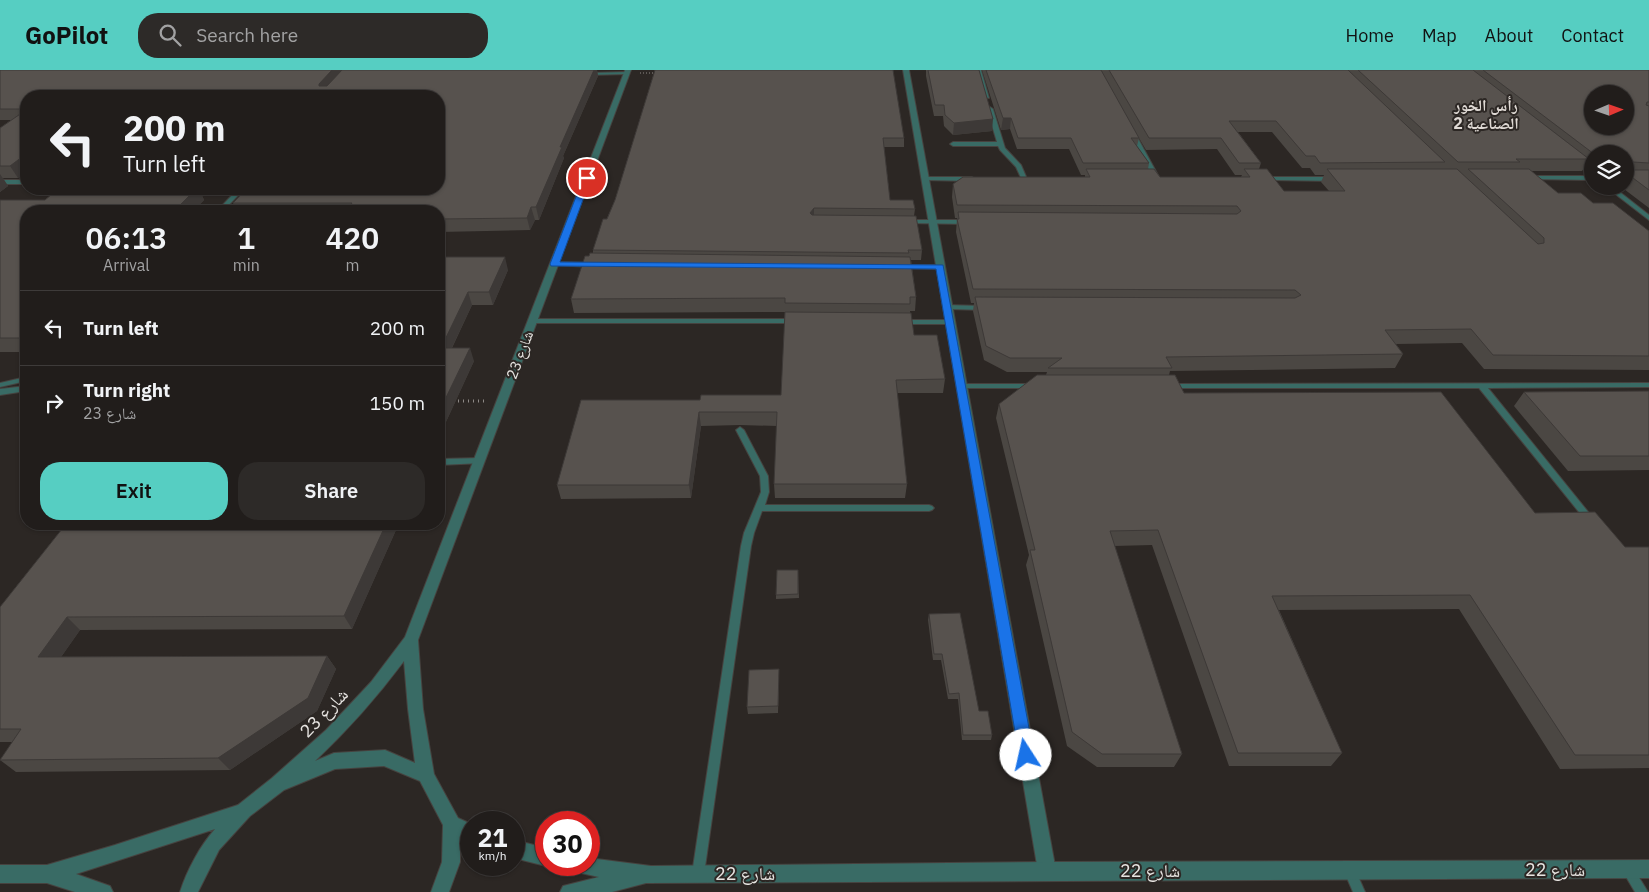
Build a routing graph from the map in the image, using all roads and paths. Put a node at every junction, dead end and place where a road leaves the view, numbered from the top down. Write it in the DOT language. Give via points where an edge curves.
graph roads {
  1 [pos="906,70"];
  2 [pos="979,70"];
  3 [pos="627,72"];
  4 [pos="665,73"];
  5 [pos="577,74"];
  6 [pos="1129,128"];
  7 [pos="953,144"];
  8 [pos="1000,144"];
  9 [pos="1572,158"];
  10 [pos="1584,168"];
  11 [pos="1523,178"];
  12 [pos="1584,178"];
  13 [pos="926,179"];
  14 [pos="975,179"];
  15 [pos="1014,179"];
  16 [pos="1024,179"];
  17 [pos="1033,179"];
  18 [pos="1148,179"];
  19 [pos="1157,179"];
  20 [pos="1167,179"];
  21 [pos="1255,179"];
  22 [pos="1343,179"];
  23 [pos="0,182"];
  24 [pos="20,182"];
  25 [pos="235,195"];
  26 [pos="1620,195"];
  27 [pos="226,205"];
  28 [pos="1649,218"];
  29 [pos="904,222"];
  30 [pos="933,222"];
  31 [pos="973,222"];
  32 [pos="554,264"];
  33 [pos="604,265"];
  34 [pos="891,266"];
  35 [pos="940,267"];
  36 [pos="948,308"];
  37 [pos="996,308"];
  38 [pos="533,321"];
  39 [pos="801,322"];
  40 [pos="890,322"];
  41 [pos="950,322"];
  42 [pos="20,380"];
  43 [pos="0,385"];
  44 [pos="1649,385"];
  45 [pos="961,386"];
  46 [pos="1040,386"];
  47 [pos="1158,386"];
  48 [pos="1482,386"];
  49 [pos="20,390"];
  50 [pos="0,392"];
  51 [pos="448,400"];
  52 [pos="503,401"];
  53 [pos="740,430"];
  54 [pos="480,461"];
  55 [pos="445,462"];
  56 [pos="758,508"];
  57 [pos="929,508"];
  58 [pos="1595,526"];
  59 [pos="411,640"];
  60 [pos="426,776"];
  61 [pos="278,784"];
  62 [pos="244,810"];
  63 [pos="452,824"];
  64 [pos="460,827"];
  65 [pos="600,868"];
  66 [pos="1628,869"];
  67 [pos="1649,869"];
  68 [pos="1047,871"];
  69 [pos="1350,871"];
  70 [pos="0,874"];
  71 [pos="47,874"];
  72 [pos="698,874"];
  73 [pos="652,875"];
  74 [pos="580,891"];
  75 [pos="104,892"];
  76 [pos="189,892"];
  77 [pos="440,892"];
  78 [pos="1359,892"];
  79 [pos="1642,892"];
  1 -- 13 [label="street"];
  2 -- 8 [label="lane"];
  3 -- 4 [label="path"];
  3 -- 5 [label="lane"];
  3 -- 32 [label="street, شارع 23"];
  6 -- 19 [label="lane"];
  7 -- 8 [label="lane"];
  8 -- 16 [label="lane" via="1021,169"];
  9 -- 10 [label="lane"];
  11 -- 12 [label="lane"];
  13 -- 14 [label="lane"];
  13 -- 30 [label="street"];
  15 -- 16 [label="lane"];
  16 -- 17 [label="lane"];
  18 -- 19 [label="lane"];
  19 -- 20 [label="lane"];
  21 -- 22 [label="lane"];
  23 -- 24 [label="lane"];
  25 -- 27 [label="lane"];
  26 -- 28 [label="lane"];
  29 -- 30 [label="lane"];
  30 -- 31 [label="lane"];
  30 -- 35 [label="street"];
  32 -- 33 [label="lane"];
  32 -- 38 [label="street, شارع 23"];
  34 -- 35 [label="lane"];
  35 -- 36 [label="street"];
  36 -- 37 [label="lane"];
  36 -- 41 [label="street"];
  38 -- 39 [label="lane"];
  38 -- 52 [label="street, شارع 23"];
  40 -- 41 [label="lane"];
  41 -- 45 [label="street"];
  42 -- 43 [label="lane"];
  44 -- 48 [label="lane"];
  45 -- 46 [label="lane"];
  45 -- 68 [label="street"];
  47 -- 48 [label="lane"];
  48 -- 58 [label="lane"];
  49 -- 50 [label="lane"];
  51 -- 52 [label="path"];
  52 -- 54 [label="street, شارع 23"];
  53 -- 56 [label="lane" via="764,476 765,492"];
  54 -- 55 [label="lane"];
  54 -- 59 [label="street, شارع 23"];
  56 -- 57 [label="lane"];
  56 -- 72 [label="lane" via="746,546"];
  59 -- 60 [label="street, شارع 23" via="412,683"];
  59 -- 61 [label="street, شارع 23" via="376,687 332,735"];
  60 -- 61 [label="street" via="385,758 334,761"];
  60 -- 63 [label="street, شارع 23"];
  61 -- 62 [label="street"];
  62 -- 71 [label="street"];
  62 -- 76 [label="street" via="213,844"];
  63 -- 64 [label="street"];
  63 -- 77 [label="street" via="451,862"];
  65 -- 73 [label="street, شارع 22"];
  66 -- 67 [label="street, شارع 22"];
  66 -- 69 [label="street, شارع 22"];
  66 -- 79 [label="lane"];
  68 -- 69 [label="street, شارع 22"];
  68 -- 72 [label="street, شارع 22"];
  69 -- 78 [label="lane"];
  70 -- 71 [label="street"];
  71 -- 75 [label="street"];
  72 -- 73 [label="street, شارع 22"];
  73 -- 74 [label="street, شارع 22"];
}
